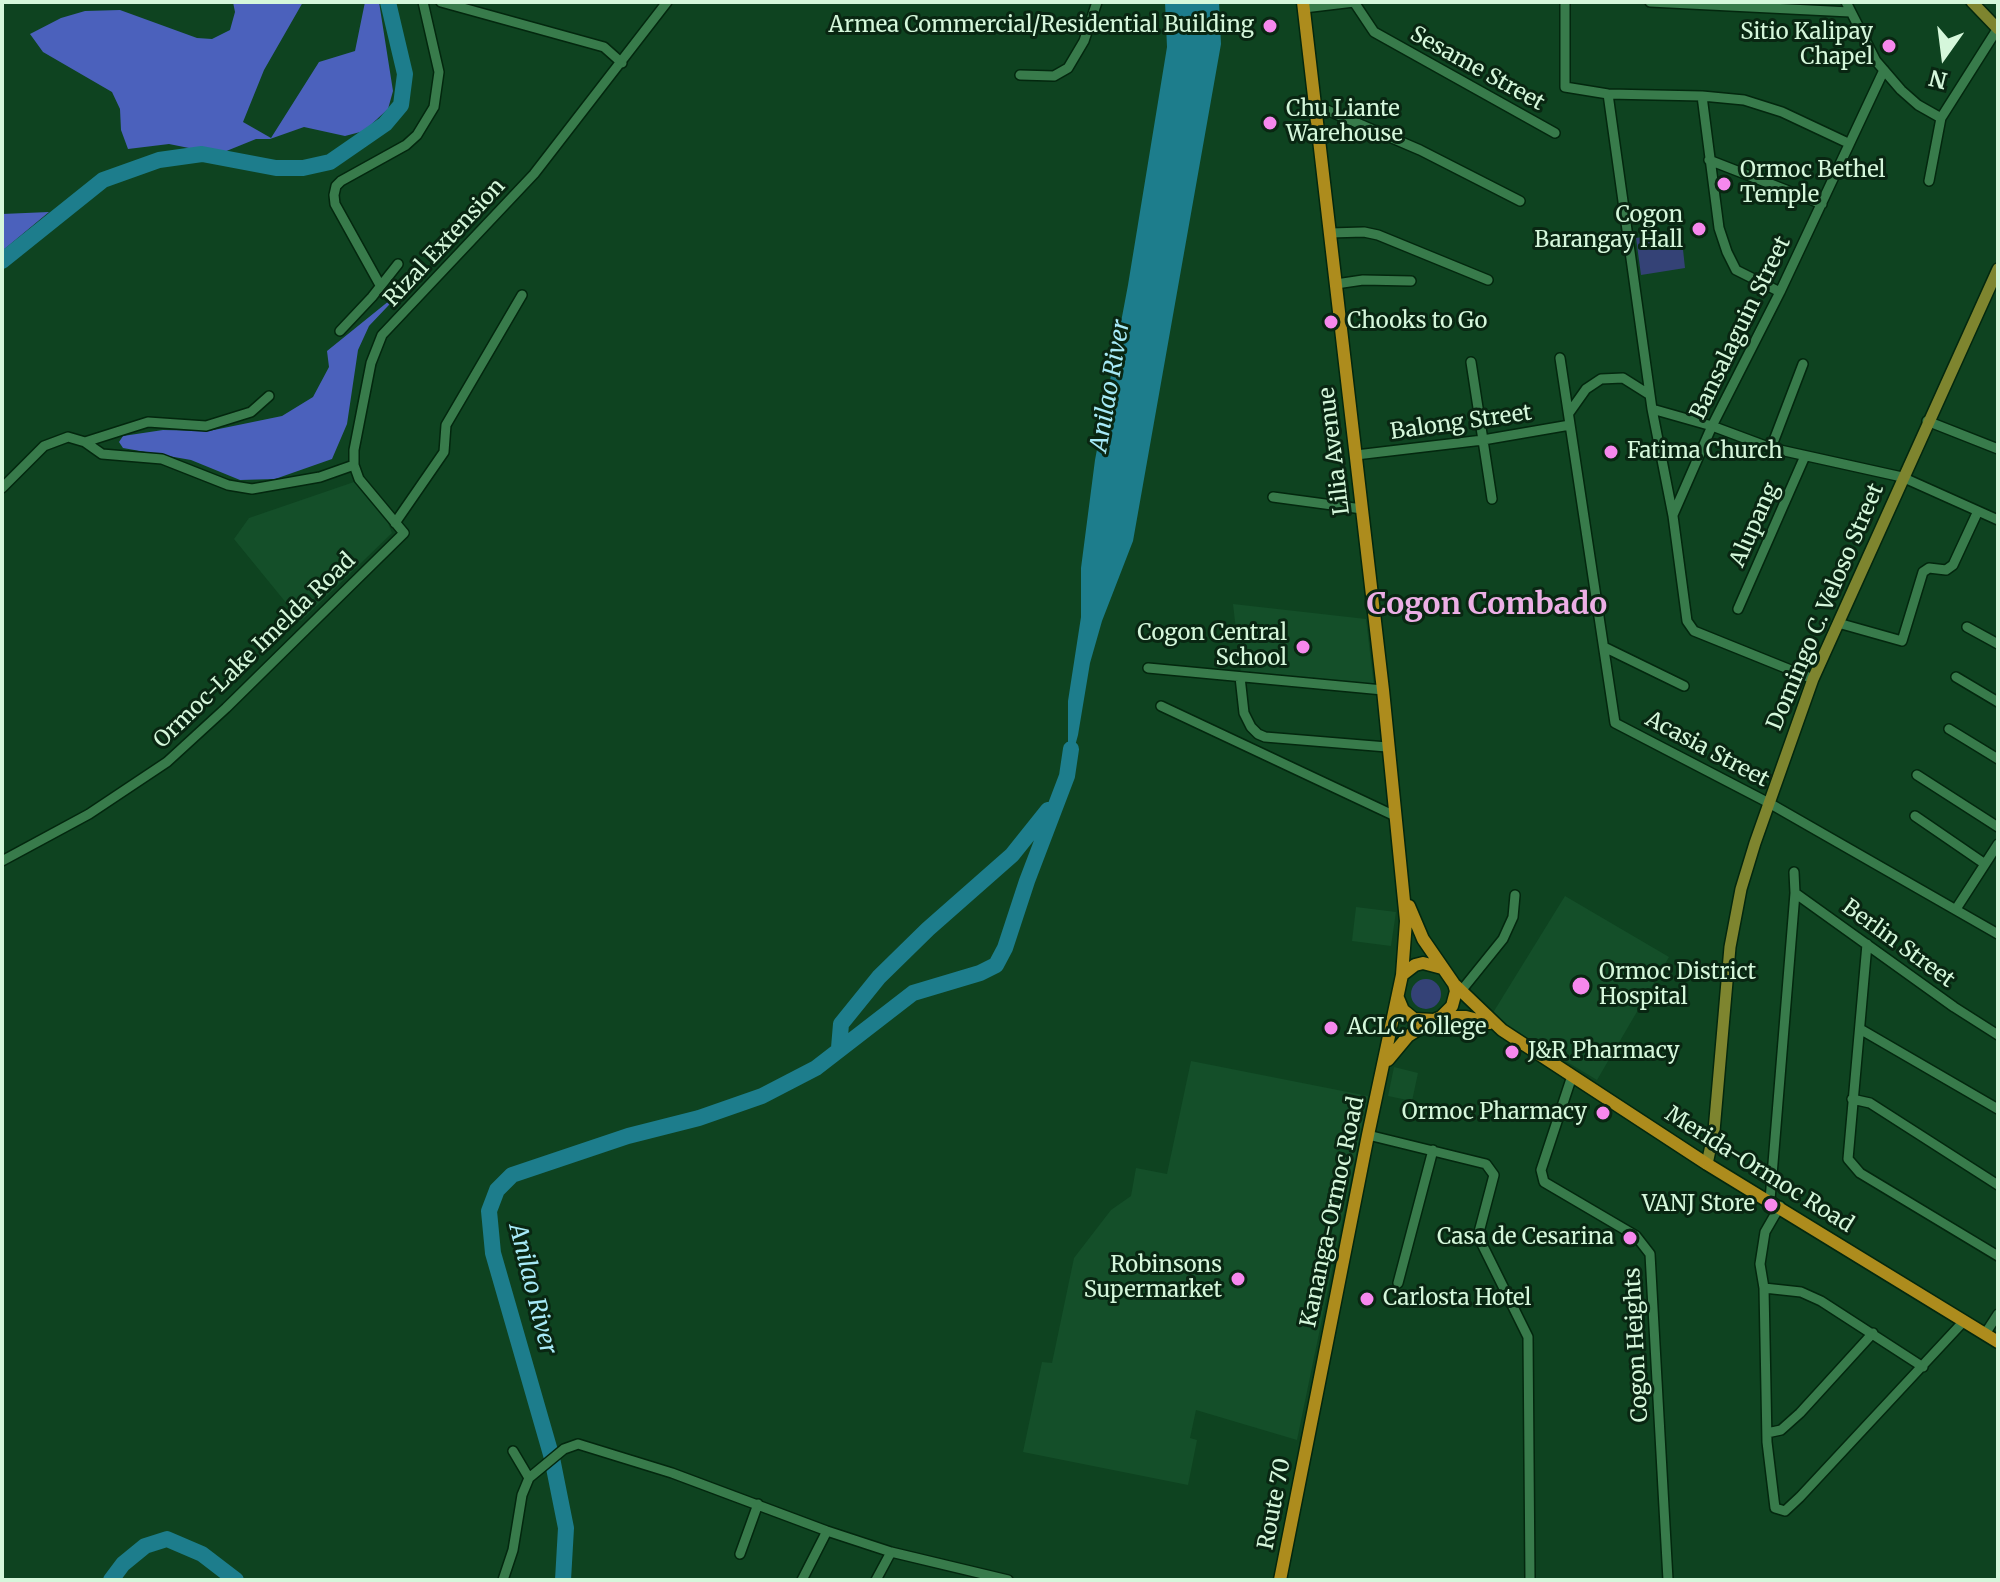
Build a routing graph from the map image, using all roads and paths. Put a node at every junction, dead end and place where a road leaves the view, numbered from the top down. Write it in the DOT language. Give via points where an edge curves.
graph roads {
  1 [pos="423,2"];
  2 [pos="441,2"];
  3 [pos="667,2"];
  4 [pos="1097,2"];
  5 [pos="1565,2"];
  6 [pos="1650,2"];
  7 [pos="1972,2"];
  8 [pos="1303,5"];
  9 [pos="1848,7"];
  10 [pos="1998,28"];
  11 [pos="622,63"];
  12 [pos="1884,70"];
  13 [pos="1020,75"];
  14 [pos="1608,94"];
  15 [pos="1702,96"];
  16 [pos="1315,105"];
  17 [pos="1941,118"];
  18 [pos="1555,133"];
  19 [pos="1848,143"];
  20 [pos="1709,160"];
  21 [pos="1929,181"];
  22 [pos="1520,201"];
  23 [pos="1822,204"];
  24 [pos="1330,233"];
  25 [pos="398,264"];
  26 [pos="1998,269"];
  27 [pos="1488,280"];
  28 [pos="1411,281"];
  29 [pos="1336,284"];
  30 [pos="380,285"];
  31 [pos="1780,292"];
  32 [pos="522,295"];
  33 [pos="340,331"];
  34 [pos="1560,358"];
  35 [pos="1471,362"];
  36 [pos="1803,364"];
  37 [pos="1650,395"];
  38 [pos="269,396"];
  39 [pos="1652,409"];
  40 [pos="1569,413"];
  41 [pos="1927,421"];
  42 [pos="1570,425"];
  43 [pos="1712,426"];
  44 [pos="1483,440"];
  45 [pos="85,442"];
  46 [pos="1771,448"];
  47 [pos="1998,449"];
  48 [pos="1356,455"];
  49 [pos="1805,456"];
  50 [pos="354,465"];
  51 [pos="1902,477"];
  52 [pos="2,488"];
  53 [pos="1273,497"];
  54 [pos="1492,499"];
  55 [pos="1362,509"];
  56 [pos="1978,511"];
  57 [pos="1673,516"];
  58 [pos="1998,520"];
  59 [pos="395,523"];
  60 [pos="1738,609"];
  61 [pos="1838,623"];
  62 [pos="1967,627"];
  63 [pos="1998,644"];
  64 [pos="1604,647"];
  65 [pos="1148,668"];
  66 [pos="1240,677"];
  67 [pos="1956,677"];
  68 [pos="1813,679"];
  69 [pos="1684,686"];
  70 [pos="1383,690"];
  71 [pos="1998,702"];
  72 [pos="1161,706"];
  73 [pos="1949,729"];
  74 [pos="1387,747"];
  75 [pos="1998,759"];
  76 [pos="1917,775"];
  77 [pos="1769,803"];
  78 [pos="1395,816"];
  79 [pos="1915,816"];
  80 [pos="1998,827"];
  81 [pos="1998,844"];
  82 [pos="2,861"];
  83 [pos="1985,864"];
  84 [pos="1794,872"];
  85 [pos="1795,893"];
  86 [pos="1515,895"];
  87 [pos="1405,896"];
  88 [pos="1956,909"];
  89 [pos="1998,934"];
  90 [pos="1867,944"];
  91 [pos="1445,970"];
  92 [pos="1402,975"];
  93 [pos="1457,987"];
  94 [pos="1398,998"];
  95 [pos="1438,1019"];
  96 [pos="1860,1029"];
  97 [pos="1502,1030"];
  98 [pos="1998,1035"];
  99 [pos="1384,1066"];
  100 [pos="1572,1076"];
  101 [pos="1852,1099"];
  102 [pos="1998,1109"];
  103 [pos="1368,1135"];
  104 [pos="1433,1150"];
  105 [pos="1707,1164"];
  106 [pos="1998,1185"];
  107 [pos="1775,1203"];
  108 [pos="1998,1256"];
  109 [pos="1398,1283"];
  110 [pos="1764,1288"];
  111 [pos="1998,1314"];
  112 [pos="1964,1321"];
  113 [pos="1873,1333"];
  114 [pos="1985,1334"];
  115 [pos="1998,1342"];
  116 [pos="1923,1367"];
  117 [pos="1767,1433"];
  118 [pos="1308,1435"];
  119 [pos="513,1451"];
  120 [pos="529,1478"];
  121 [pos="758,1504"];
  122 [pos="827,1531"];
  123 [pos="891,1552"];
  124 [pos="740,1554"];
  125 [pos="503,1580"];
  126 [pos="802,1580"];
  127 [pos="876,1580"];
  128 [pos="1008,1580"];
  129 [pos="1280,1580"];
  130 [pos="1530,1580"];
  131 [pos="1668,1580"];
  1 -- 30 [label="street" via="439,72 434,107 406,145 341,181 334,195"];
  2 -- 11 [label="street" via="604,47"];
  3 -- 11 [label="street, Rizal Extension"];
  4 -- 13 [label="street" via="1084,41 1063,73"];
  5 -- 14 [label="street" via="1565,87"];
  6 -- 9 [label="street"];
  7 -- 10 [label="main road"];
  8 -- 16 [label="highway, Lilia Avenue"];
  8 -- 18 [label="street, Sesame Street" via="1354,2 1374,32"];
  9 -- 12 [label="street"];
  10 -- 17 [label="street"];
  11 -- 50 [label="street, Rizal Extension" via="534,174 382,335 371,363"];
  12 -- 17 [label="street" via="1918,105"];
  12 -- 19 [label="street, Bansalaguin Street"];
  14 -- 15 [label="street"];
  14 -- 37 [label="street"];
  15 -- 19 [label="street" via="1744,100 1782,112"];
  15 -- 20 [label="street"];
  16 -- 22 [label="street"];
  16 -- 24 [label="highway, Lilia Avenue"];
  17 -- 21 [label="street"];
  19 -- 23 [label="street, Bansalaguin Street"];
  20 -- 23 [label="street"];
  20 -- 31 [label="street" via="1719,228 1736,270"];
  23 -- 31 [label="street, Bansalaguin Street"];
  24 -- 27 [label="street" via="1378,235"];
  24 -- 29 [label="highway, Lilia Avenue"];
  25 -- 30 [label="street"];
  26 -- 41 [label="main road, Domingo C. Veloso Street"];
  28 -- 29 [label="street"];
  29 -- 48 [label="highway, Lilia Avenue"];
  30 -- 33 [label="street"];
  31 -- 43 [label="street, Bansalaguin Street"];
  32 -- 59 [label="street" via="446,425 444,452"];
  34 -- 40 [label="street, Acasia Street"];
  35 -- 44 [label="street"];
  36 -- 46 [label="street"];
  37 -- 39 [label="street"];
  37 -- 40 [label="street" via="1623,378 1601,379 1586,389"];
  38 -- 45 [label="street" via="251,412 206,426 148,422"];
  39 -- 43 [label="street"];
  39 -- 57 [label="street"];
  40 -- 42 [label="street, Acasia Street"];
  41 -- 47 [label="street"];
  41 -- 51 [label="main road, Domingo C. Veloso Street"];
  42 -- 44 [label="street, Balong Street"];
  42 -- 64 [label="street, Acasia Street"];
  43 -- 46 [label="street"];
  43 -- 57 [label="street, Bansalaguin Street"];
  44 -- 48 [label="street, Balong Street"];
  44 -- 54 [label="street"];
  45 -- 50 [label="street" via="102,454 162,459 252,489 342,472"];
  45 -- 52 [label="street" via="68,437 44,446"];
  46 -- 49 [label="street"];
  48 -- 55 [label="highway, Lilia Avenue"];
  49 -- 51 [label="street"];
  49 -- 60 [label="street, Alupang"];
  50 -- 59 [label="street"];
  51 -- 56 [label="street"];
  51 -- 61 [label="main road, Domingo C. Veloso Street"];
  53 -- 55 [label="street"];
  55 -- 70 [label="highway, Lilia Avenue"];
  56 -- 58 [label="street"];
  56 -- 61 [label="street" via="1953,565 1923,572 1902,641"];
  57 -- 68 [label="street" via="1687,621 1694,631"];
  59 -- 82 [label="street, Ormoc-Lake Imelda Road" via="404,533 167,762 89,814"];
  61 -- 68 [label="main road, Domingo C. Veloso Street"];
  62 -- 63 [label="street"];
  64 -- 69 [label="street"];
  64 -- 77 [label="street, Acasia Street" via="1615,723"];
  65 -- 66 [label="street"];
  66 -- 70 [label="street"];
  66 -- 74 [label="street" via="1244,713 1258,734"];
  67 -- 71 [label="street"];
  68 -- 77 [label="main road, Domingo C. Veloso Street"];
  70 -- 74 [label="highway, Lilia Avenue"];
  72 -- 78 [label="street"];
  73 -- 75 [label="street"];
  74 -- 78 [label="highway, Lilia Avenue"];
  76 -- 80 [label="street"];
  77 -- 88 [label="street"];
  77 -- 105 [label="main road, Domingo C. Veloso Street" via="1741,889 1730,947"];
  78 -- 87 [label="highway, Lilia Avenue"];
  79 -- 83 [label="street"];
  81 -- 83 [label="street"];
  83 -- 88 [label="street"];
  84 -- 85 [label="street"];
  85 -- 90 [label="street, Berlin Street"];
  85 -- 107 [label="street"];
  86 -- 93 [label="street" via="1503,939"];
  87 -- 91 [label="highway" via="1423,939"];
  87 -- 92 [label="highway"];
  88 -- 89 [label="street"];
  90 -- 96 [label="street"];
  90 -- 98 [label="street, Berlin Street"];
  91 -- 92 [label="highway" via="1423,963"];
  91 -- 93 [label="highway"];
  92 -- 94 [label="highway"];
  93 -- 95 [label="highway" via="1452,1006"];
  93 -- 97 [label="highway, Merida-Ormoc Road"];
  94 -- 95 [label="highway" via="1408,1015 1420,1021"];
  94 -- 99 [label="highway, Kananga-Ormoc Road"];
  95 -- 97 [label="highway, Merida-Ormoc Road" via="1474,1018"];
  95 -- 99 [label="highway" via="1400,1044"];
  96 -- 101 [label="street"];
  96 -- 102 [label="street"];
  97 -- 100 [label="highway, Merida-Ormoc Road"];
  99 -- 103 [label="highway, Kananga-Ormoc Road"];
  100 -- 105 [label="highway, Merida-Ormoc Road"];
  100 -- 131 [label="street, Cogon Heights" via="1541,1170 1544,1182 1636,1236 1650,1254"];
  101 -- 106 [label="street" via="1870,1103"];
  101 -- 108 [label="street" via="1848,1159 1860,1173"];
  103 -- 104 [label="street"];
  103 -- 118 [label="highway, Kananga-Ormoc Road"];
  104 -- 109 [label="street"];
  104 -- 130 [label="street" via="1486,1164 1494,1175 1478,1236 1528,1337"];
  105 -- 107 [label="highway, Merida-Ormoc Road"];
  107 -- 110 [label="street" via="1760,1264"];
  107 -- 112 [label="highway, Merida-Ormoc Road"];
  110 -- 113 [label="street" via="1801,1292"];
  110 -- 117 [label="street"];
  111 -- 114 [label="street"];
  112 -- 114 [label="highway, Merida-Ormoc Road"];
  112 -- 116 [label="street"];
  113 -- 116 [label="street"];
  113 -- 117 [label="street" via="1800,1413 1781,1430"];
  114 -- 115 [label="highway, Merida-Ormoc Road"];
  116 -- 117 [label="street" via="1785,1511 1775,1508 1771,1496"];
  118 -- 129 [label="highway, Route 70"];
  119 -- 120 [label="street"];
  120 -- 121 [label="street" via="578,1444"];
  120 -- 125 [label="street"];
  121 -- 122 [label="street"];
  121 -- 124 [label="street"];
  122 -- 123 [label="street"];
  122 -- 126 [label="street"];
  123 -- 127 [label="street"];
  123 -- 128 [label="street"];
}
